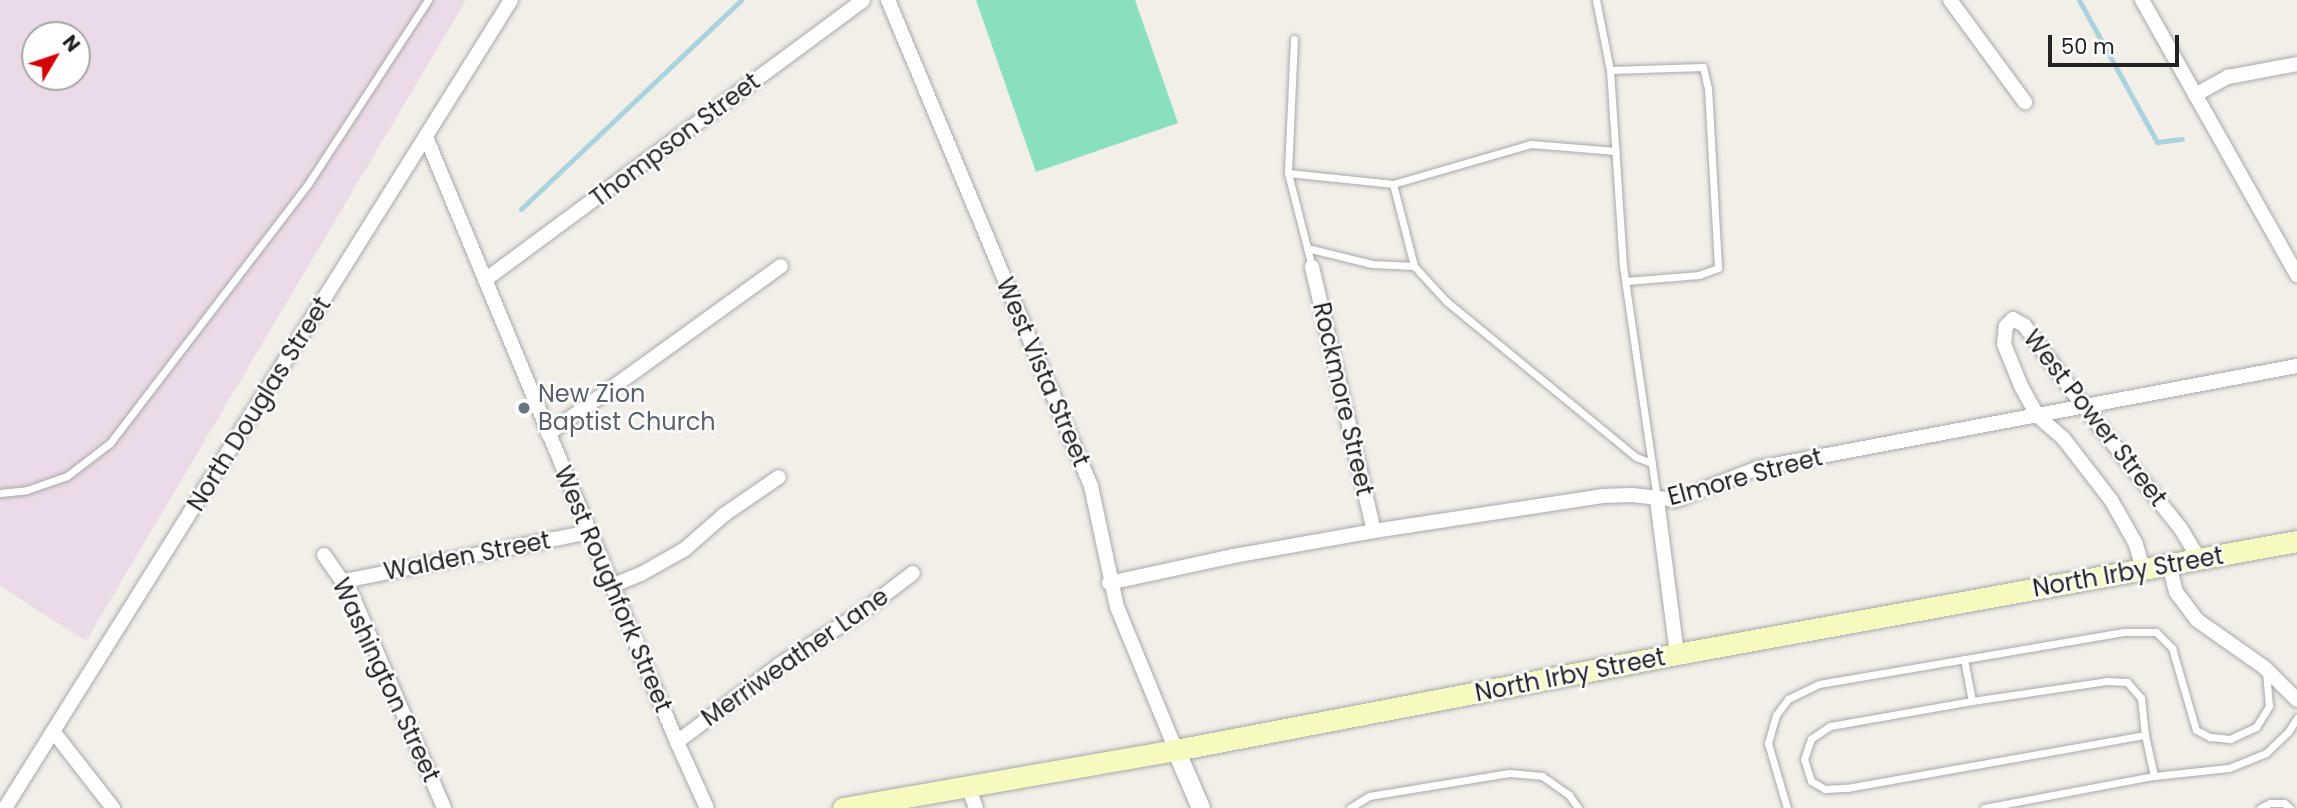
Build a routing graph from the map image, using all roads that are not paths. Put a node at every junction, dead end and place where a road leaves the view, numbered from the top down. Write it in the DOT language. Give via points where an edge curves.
graph roads {
  1 [pos="428,0"];
  2 [pos="511,0"];
  3 [pos="863,0"];
  4 [pos="888,0"];
  5 [pos="1596,0"];
  6 [pos="1950,0"];
  7 [pos="2142,0"];
  8 [pos="1294,39"];
  9 [pos="2297,64"];
  10 [pos="1610,70"];
  11 [pos="2195,95"];
  12 [pos="2025,102"];
  13 [pos="426,136"];
  14 [pos="1616,151"];
  15 [pos="1288,173"];
  16 [pos="1393,184"];
  17 [pos="1307,248"];
  18 [pos="781,265"];
  19 [pos="1413,266"];
  20 [pos="1312,267"];
  21 [pos="2297,275"];
  22 [pos="485,280"];
  23 [pos="1626,281"];
  24 [pos="2297,366"];
  25 [pos="2084,407"];
  26 [pos="2037,415"];
  27 [pos="548,434"];
  28 [pos="1652,463"];
  29 [pos="779,477"];
  30 [pos="0,493"];
  31 [pos="1657,500"];
  32 [pos="589,531"];
  33 [pos="1374,531"];
  34 [pos="2297,541"];
  35 [pos="324,555"];
  36 [pos="2199,559"];
  37 [pos="2169,564"];
  38 [pos="2143,569"];
  39 [pos="913,573"];
  40 [pos="344,581"];
  41 [pos="1109,583"];
  42 [pos="611,586"];
  43 [pos="1677,654"];
  44 [pos="1965,659"];
  45 [pos="2266,668"];
  46 [pos="2297,700"];
  47 [pos="1972,701"];
  48 [pos="2297,718"];
  49 [pos="53,731"];
  50 [pos="2145,735"];
  51 [pos="677,742"];
  52 [pos="1177,750"];
  53 [pos="2154,776"];
  54 [pos="968,786"];
  55 [pos="1569,795"];
  56 [pos="5,808"];
  57 [pos="113,808"];
  58 [pos="444,808"];
  59 [pos="707,808"];
  60 [pos="843,808"];
  61 [pos="976,808"];
  62 [pos="1201,808"];
  63 [pos="1350,808"];
  64 [pos="1573,808"];
  65 [pos="1578,808"];
  66 [pos="1787,808"];
  67 [pos="1984,808"];
  68 [pos="2260,808"];
  69 [pos="2290,808"];
  1 -- 30 [label="lane" via="308,184 110,443 67,476 27,490"];
  2 -- 13 [label="street, North Douglas Street"];
  3 -- 22 [label="street, Thompson Street"];
  4 -- 41 [label="street, West Vista Street" via="1091,486"];
  5 -- 10 [label="lane"];
  6 -- 12 [label="street"];
  7 -- 11 [label="street"];
  8 -- 15 [label="lane"];
  9 -- 11 [label="street" via="2228,77"];
  10 -- 14 [label="lane"];
  10 -- 23 [label="lane" via="1703,67 1708,88 1718,268 1699,275"];
  11 -- 21 [label="street"];
  13 -- 22 [label="street, West Roughfork Street"];
  13 -- 49 [label="street, North Douglas Street"];
  14 -- 16 [label="lane" via="1531,144"];
  14 -- 23 [label="lane"];
  15 -- 16 [label="lane"];
  15 -- 17 [label="lane"];
  16 -- 19 [label="lane"];
  17 -- 19 [label="lane" via="1372,264"];
  17 -- 20 [label="lane"];
  18 -- 27 [label="street"];
  19 -- 28 [label="lane" via="1446,301 1636,457"];
  20 -- 33 [label="street, Rockmore Street"];
  22 -- 27 [label="street, West Roughfork Street"];
  23 -- 28 [label="lane"];
  24 -- 25 [label="street, Elmore Street"];
  25 -- 26 [label="street, Elmore Street"];
  25 -- 26 [label="street, West Power Street" via="2024,325 2013,318 2004,338 2007,358"];
  25 -- 36 [label="street, West Power Street"];
  26 -- 31 [label="street, Elmore Street" via="1758,468 1676,500"];
  26 -- 38 [label="street, West Power Street" via="2063,438 2111,500 2136,544"];
  27 -- 32 [label="street, West Roughfork Street"];
  28 -- 31 [label="lane"];
  29 -- 42 [label="street" via="685,549"];
  31 -- 33 [label="street, Elmore Street" via="1602,496"];
  31 -- 43 [label="street"];
  32 -- 40 [label="street, Walden Street"];
  32 -- 42 [label="street, West Roughfork Street"];
  33 -- 41 [label="street, Elmore Street"];
  34 -- 36 [label="main road, North Irby Street"];
  35 -- 40 [label="street, Washington Street"];
  36 -- 37 [label="main road, North Irby Street"];
  37 -- 38 [label="main road, North Irby Street"];
  37 -- 45 [label="street" via="2176,592 2197,620"];
  38 -- 43 [label="main road, North Irby Street"];
  39 -- 51 [label="street, Merriweather Lane"];
  40 -- 58 [label="street, Washington Street"];
  41 -- 52 [label="street, West Vista Street"];
  42 -- 51 [label="street, West Roughfork Street"];
  43 -- 52 [label="main road, North Irby Street"];
  44 -- 45 [label="lane" via="2124,632 2156,632 2172,648 2196,730 2230,739 2256,727 2269,706"];
  44 -- 47 [label="lane"];
  44 -- 66 [label="lane" via="1819,684 1788,699 1776,715 1768,743"];
  45 -- 46 [label="street"];
  47 -- 50 [label="lane" via="2127,682 2141,698"];
  47 -- 50 [label="lane" via="1830,726 1811,739 1804,759 1811,781 1825,789 1847,788"];
  48 -- 53 [label="lane" via="2266,753 2254,758 2229,768"];
  49 -- 56 [label="street, North Douglas Street"];
  49 -- 57 [label="street"];
  50 -- 53 [label="lane"];
  51 -- 59 [label="street, West Roughfork Street"];
  52 -- 54 [label="main road, North Irby Street"];
  52 -- 62 [label="street"];
  53 -- 67 [label="lane"];
  54 -- 60 [label="main road, North Irby Street"];
  54 -- 61 [label="street"];
  55 -- 63 [label="lane" via="1542,776 1509,773 1369,796"];
  55 -- 64 [label="lane"];
  55 -- 65 [label="lane"];
  68 -- 69 [label="lane" via="2270,803"];
}
